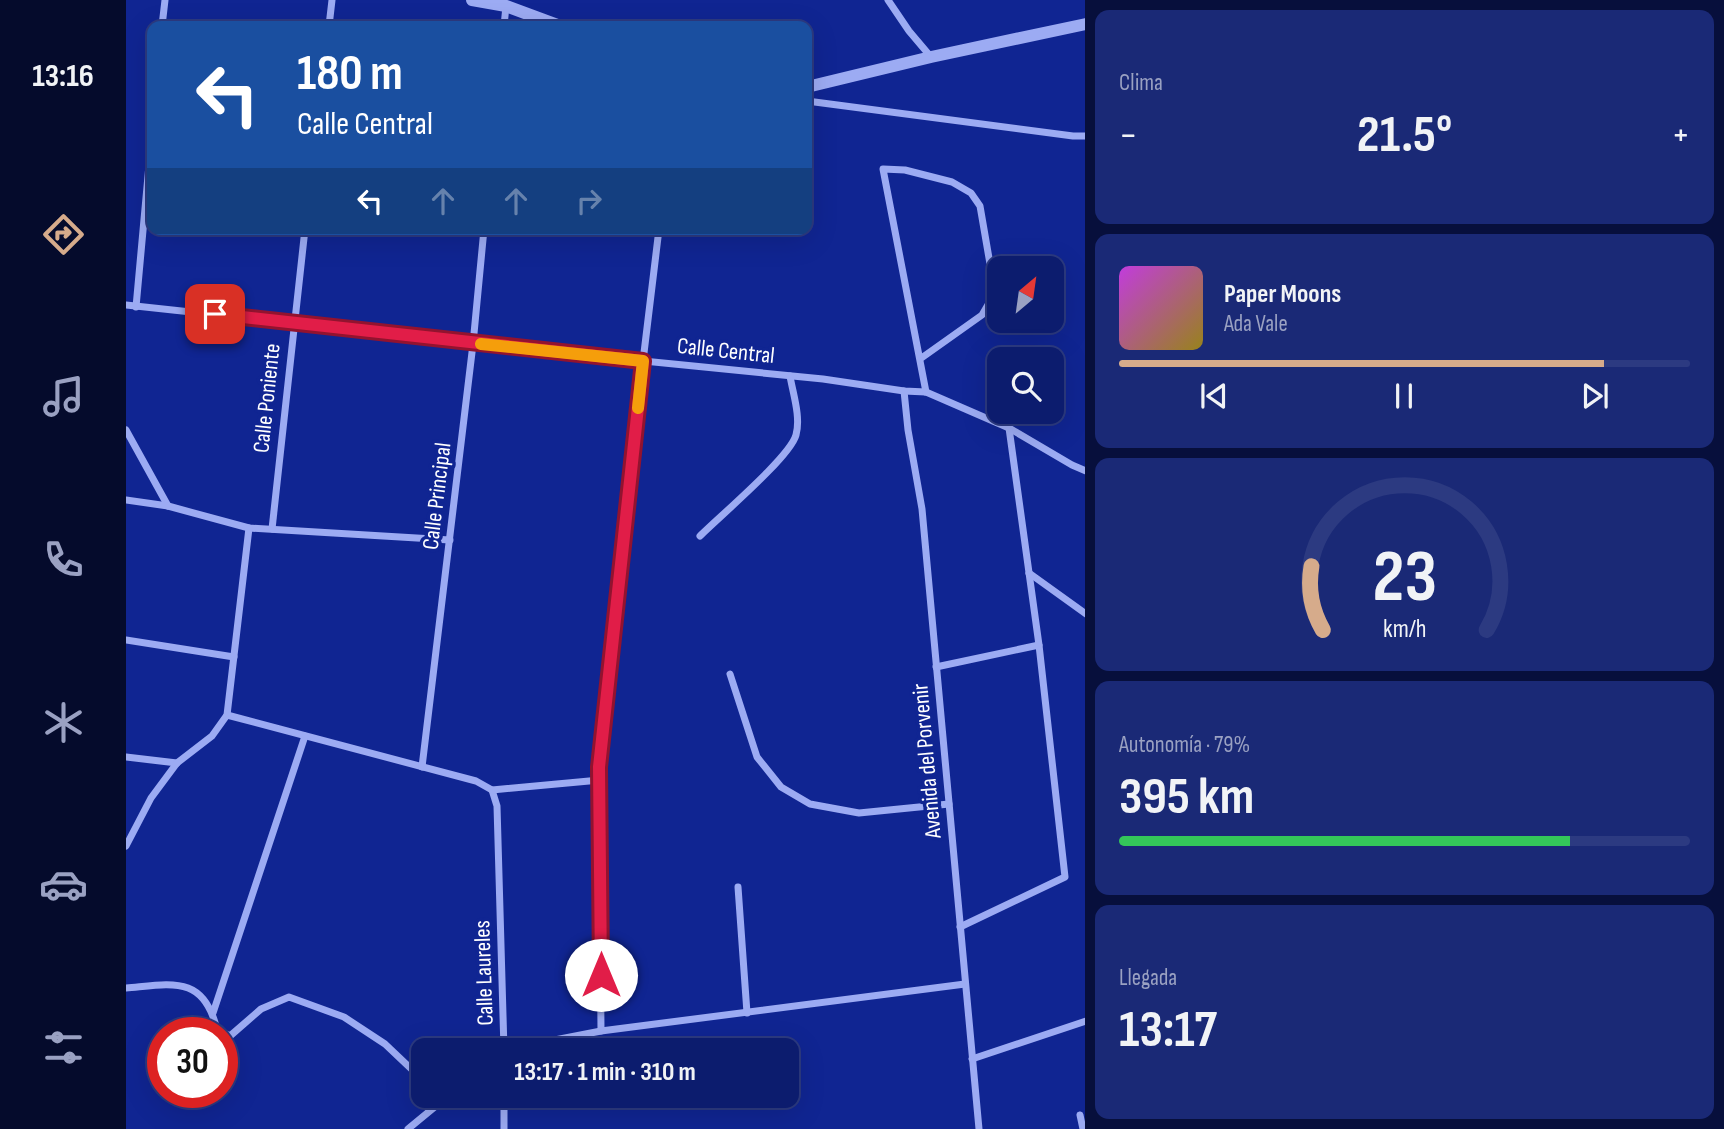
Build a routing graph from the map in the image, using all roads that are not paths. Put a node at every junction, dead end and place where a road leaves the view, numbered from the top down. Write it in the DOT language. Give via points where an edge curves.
graph roads {
  1 [pos="165,0"];
  2 [pos="332,0"];
  3 [pos="472,0"];
  4 [pos="888,0"];
  5 [pos="506,6"];
  6 [pos="163,21"];
  7 [pos="330,21"];
  8 [pos="504,21"];
  9 [pos="546,21"];
  10 [pos="1085,24"];
  11 [pos="931,57"];
  12 [pos="812,86"];
  13 [pos="812,102"];
  14 [pos="1085,136"];
  15 [pos="147,183"];
  16 [pos="304,235"];
  17 [pos="483,235"];
  18 [pos="658,235"];
  19 [pos="126,305"];
  20 [pos="135,307"];
  21 [pos="294,323"];
  22 [pos="474,344"];
  23 [pos="920,359"];
  24 [pos="643,361"];
  25 [pos="790,376"];
  26 [pos="904,391"];
  27 [pos="926,392"];
  28 [pos="1009,428"];
  29 [pos="126,430"];
  30 [pos="1085,471"];
  31 [pos="126,500"];
  32 [pos="168,506"];
  33 [pos="250,528"];
  34 [pos="272,529"];
  35 [pos="700,536"];
  36 [pos="450,540"];
  37 [pos="1029,573"];
  38 [pos="1085,614"];
  39 [pos="126,640"];
  40 [pos="1039,645"];
  41 [pos="234,657"];
  42 [pos="936,667"];
  43 [pos="730,674"];
  44 [pos="227,715"];
  45 [pos="305,736"];
  46 [pos="126,757"];
  47 [pos="177,763"];
  48 [pos="422,767"];
  49 [pos="600,779"];
  50 [pos="492,790"];
  51 [pos="949,804"];
  52 [pos="126,846"];
  53 [pos="738,887"];
  54 [pos="960,926"];
  55 [pos="965,984"];
  56 [pos="126,988"];
  57 [pos="213,1013"];
  58 [pos="747,1013"];
  59 [pos="1085,1021"];
  60 [pos="601,1031"];
  61 [pos="504,1038"];
  62 [pos="565,1038"];
  63 [pos="972,1059"];
  64 [pos="411,1069"];
  65 [pos="432,1108"];
  66 [pos="504,1108"];
  67 [pos="1080,1115"];
  68 [pos="408,1129"];
  69 [pos="504,1129"];
  70 [pos="979,1129"];
  71 [pos="1083,1129"];
  1 -- 6 [label="street"];
  2 -- 7 [label="street"];
  3 -- 5 [label="street"];
  4 -- 11 [label="street"];
  5 -- 8 [label="street"];
  5 -- 9 [label="street"];
  10 -- 11 [label="street"];
  11 -- 12 [label="street"];
  13 -- 14 [label="street"];
  15 -- 20 [label="street"];
  16 -- 21 [label="street, Calle Poniente"];
  17 -- 22 [label="street, Calle Principal"];
  18 -- 24 [label="street"];
  19 -- 20 [label="street, Calle Central"];
  20 -- 21 [label="street, Calle Central"];
  21 -- 22 [label="street, Calle Central"];
  21 -- 34 [label="street, Calle Poniente"];
  22 -- 24 [label="street, Calle Central"];
  22 -- 36 [label="street, Calle Principal"];
  23 -- 23 [label="street" via="982,316 989,303 994,287 980,206 971,193 953,182 883,169"];
  23 -- 27 [label="street"];
  24 -- 25 [label="street, Calle Central"];
  24 -- 49 [label="street"];
  25 -- 26 [label="street, Calle Central"];
  25 -- 35 [label="street" via="796,436 783,457"];
  26 -- 27 [label="street, Calle Central"];
  26 -- 42 [label="street, Avenida del Porvenir" via="922,509"];
  27 -- 28 [label="street"];
  28 -- 30 [label="street"];
  28 -- 37 [label="street"];
  29 -- 32 [label="street"];
  31 -- 32 [label="street"];
  32 -- 33 [label="street"];
  33 -- 34 [label="street"];
  33 -- 41 [label="street"];
  34 -- 36 [label="street"];
  36 -- 48 [label="street, Calle Principal"];
  37 -- 38 [label="street"];
  37 -- 40 [label="street"];
  39 -- 41 [label="street"];
  40 -- 42 [label="street"];
  40 -- 54 [label="street" via="1065,877"];
  41 -- 44 [label="street"];
  42 -- 51 [label="street, Avenida del Porvenir"];
  43 -- 51 [label="street" via="757,757 781,787 810,804 859,813"];
  44 -- 45 [label="street"];
  44 -- 47 [label="street" via="212,736"];
  45 -- 48 [label="street"];
  45 -- 57 [label="street"];
  46 -- 47 [label="street"];
  47 -- 52 [label="street" via="151,798"];
  48 -- 50 [label="street" via="476,781"];
  49 -- 50 [label="street"];
  49 -- 60 [label="street"];
  50 -- 61 [label="street, Calle Laureles" via="498,806"];
  51 -- 54 [label="street, Avenida del Porvenir"];
  53 -- 58 [label="street"];
  54 -- 55 [label="street, Avenida del Porvenir"];
  55 -- 58 [label="street, Calle Laureles"];
  55 -- 63 [label="street, Avenida del Porvenir"];
  56 -- 57 [label="street" via="171,984 190,988"];
  57 -- 64 [label="street" via="218,1030 230,1036 261,1009 289,997 344,1017 385,1044"];
  58 -- 60 [label="street, Calle Laureles"];
  59 -- 63 [label="street"];
  60 -- 62 [label="street, Calle Laureles"];
  63 -- 70 [label="street, Avenida del Porvenir"];
  65 -- 68 [label="street"];
  66 -- 69 [label="street"];
  67 -- 71 [label="street"];
}
